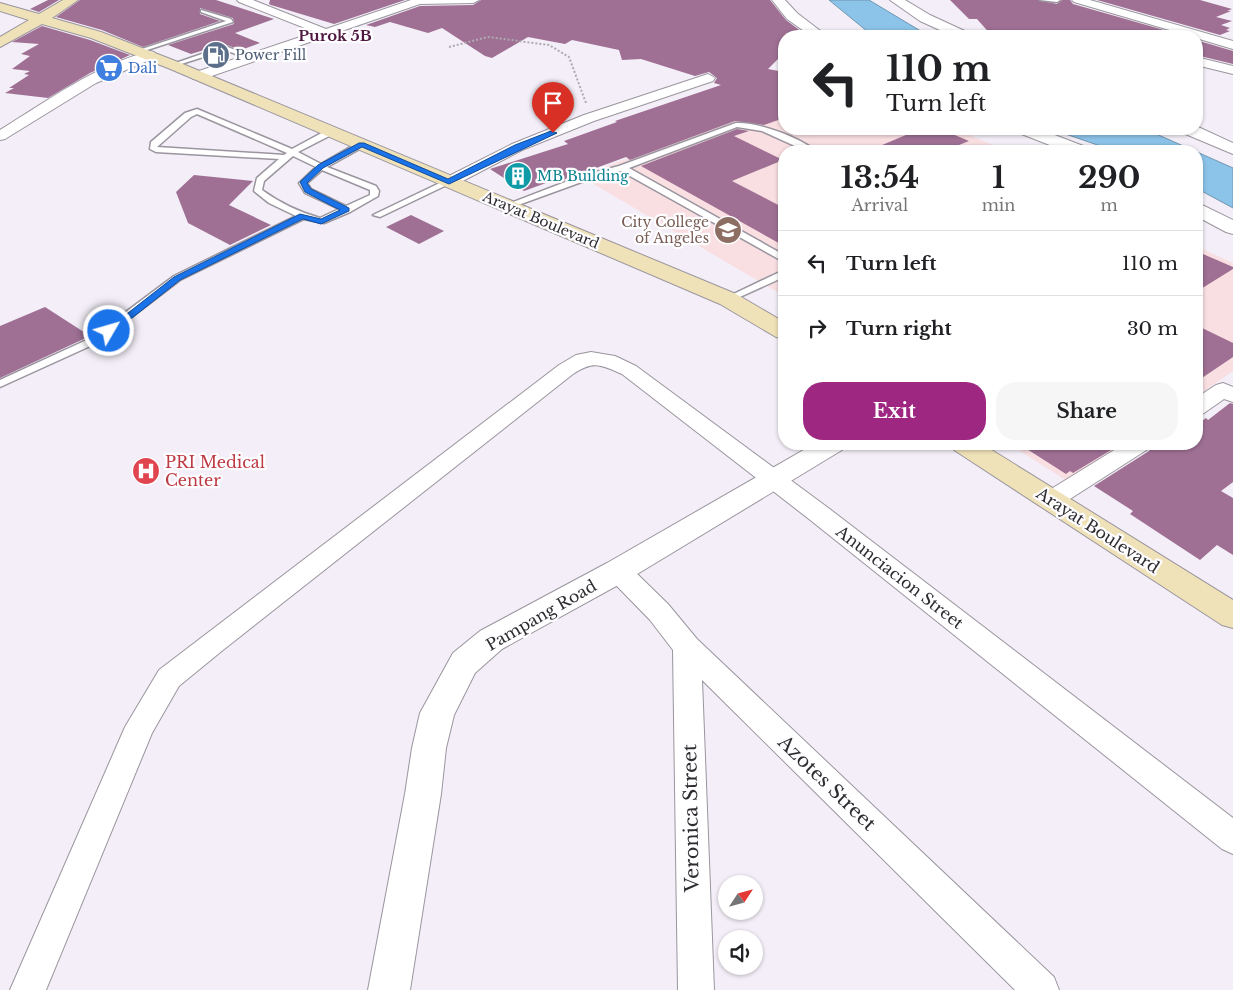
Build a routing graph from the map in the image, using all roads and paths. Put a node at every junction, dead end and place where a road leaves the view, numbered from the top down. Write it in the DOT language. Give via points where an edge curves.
graph roads {
  1 [pos="72,0"];
  2 [pos="243,0"];
  3 [pos="473,0"];
  4 [pos="778,0"];
  5 [pos="896,0"];
  6 [pos="1043,0"];
  7 [pos="1056,0"];
  8 [pos="1078,0"];
  9 [pos="420,1"];
  10 [pos="0,7"];
  11 [pos="203,11"];
  12 [pos="42,18"];
  13 [pos="812,30"];
  14 [pos="951,30"];
  15 [pos="1180,30"];
  16 [pos="327,33"];
  17 [pos="1203,37"];
  18 [pos="0,43"];
  19 [pos="1233,45"];
  20 [pos="449,47"];
  21 [pos="144,53"];
  22 [pos="252,58"];
  23 [pos="1203,63"];
  24 [pos="173,65"];
  25 [pos="1232,71"];
  26 [pos="198,76"];
  27 [pos="708,78"];
  28 [pos="589,118"];
  29 [pos="332,131"];
  30 [pos="1040,135"];
  31 [pos="1202,135"];
  32 [pos="0,136"];
  33 [pos="362,144"];
  34 [pos="799,145"];
  35 [pos="1065,145"];
  36 [pos="1233,149"];
  37 [pos="292,152"];
  38 [pos="284,158"];
  39 [pos="320,167"];
  40 [pos="622,168"];
  41 [pos="449,182"];
  42 [pos="507,206"];
  43 [pos="346,210"];
  44 [pos="1203,212"];
  45 [pos="377,215"];
  46 [pos="302,216"];
  47 [pos="1233,228"];
  48 [pos="778,257"];
  49 [pos="778,276"];
  50 [pos="728,299"];
  51 [pos="778,328"];
  52 [pos="0,384"];
  53 [pos="1233,396"];
  54 [pos="1203,403"];
  55 [pos="823,450"];
  56 [pos="972,450"];
  57 [pos="1130,450"];
  58 [pos="775,480"];
  59 [pos="1051,500"];
  60 [pos="618,572"];
  61 [pos="1233,616"];
  62 [pos="687,646"];
  63 [pos="1233,838"];
  64 [pos="28,990"];
  65 [pos="389,990"];
  66 [pos="696,990"];
  67 [pos="1041,990"];
  1 -- 12 [label="main road"];
  2 -- 16 [label="street"];
  3 -- 9 [label="street"];
  4 -- 13 [label="street" via="792,16"];
  5 -- 14 [label="street"];
  6 -- 7 [label="lane"];
  8 -- 15 [label="street"];
  9 -- 16 [label="street"];
  10 -- 12 [label="main road, Arayat Boulevard"];
  11 -- 21 [label="lane" via="230,22"];
  12 -- 18 [label="main road"];
  12 -- 21 [label="main road, Arayat Boulevard"];
  16 -- 22 [label="street"];
  17 -- 19 [label="street"];
  20 -- 28 [label="path" via="488,36 549,46 560,51 569,57"];
  21 -- 24 [label="main road, Arayat Boulevard"];
  21 -- 32 [label="street"];
  22 -- 24 [label="lane" via="225,48"];
  22 -- 26 [label="street"];
  23 -- 25 [label="street"];
  24 -- 26 [label="main road, Arayat Boulevard"];
  26 -- 29 [label="main road, Arayat Boulevard"];
  27 -- 28 [label="street"];
  28 -- 41 [label="street" via="517,147"];
  29 -- 33 [label="main road, Arayat Boulevard"];
  29 -- 37 [label="lane"];
  30 -- 35 [label="street"];
  31 -- 36 [label="street"];
  33 -- 39 [label="lane"];
  33 -- 41 [label="main road, Arayat Boulevard"];
  34 -- 40 [label="lane" via="757,126 736,125"];
  37 -- 38 [label="lane"];
  37 -- 38 [label="lane" via="197,111 188,115 153,147 156,150"];
  37 -- 39 [label="lane"];
  38 -- 46 [label="lane" via="260,180 258,191"];
  39 -- 43 [label="lane" via="303,182 308,190"];
  39 -- 43 [label="lane" via="375,192 374,196"];
  40 -- 42 [label="lane"];
  40 -- 48 [label="lane"];
  41 -- 42 [label="main road, Arayat Boulevard"];
  41 -- 45 [label="lane"];
  42 -- 50 [label="main road, Arayat Boulevard"];
  43 -- 46 [label="lane" via="321,221"];
  44 -- 47 [label="street"];
  46 -- 52 [label="lane" via="177,278 95,340"];
  49 -- 50 [label="lane"];
  50 -- 51 [label="main road, Arayat Boulevard"];
  53 -- 54 [label="street" via="1223,390"];
  55 -- 58 [label="street, Pampang Road"];
  56 -- 59 [label="main road, Arayat Boulevard"];
  57 -- 59 [label="street"];
  58 -- 60 [label="street, Pampang Road"];
  58 -- 63 [label="street, Anunciacion Street"];
  58 -- 64 [label="street, Anunciacion Street" via="629,370 604,358 582,359 571,364 170,678 140,728"];
  59 -- 61 [label="main road, Arayat Boulevard"];
  60 -- 62 [label="street, Azotes Street" via="659,612"];
  60 -- 65 [label="street, Pampang Road" via="491,640 464,663 452,684 438,713 429,748"];
  62 -- 66 [label="street, Veronica Street"];
  62 -- 67 [label="street, Azotes Street"];
}
